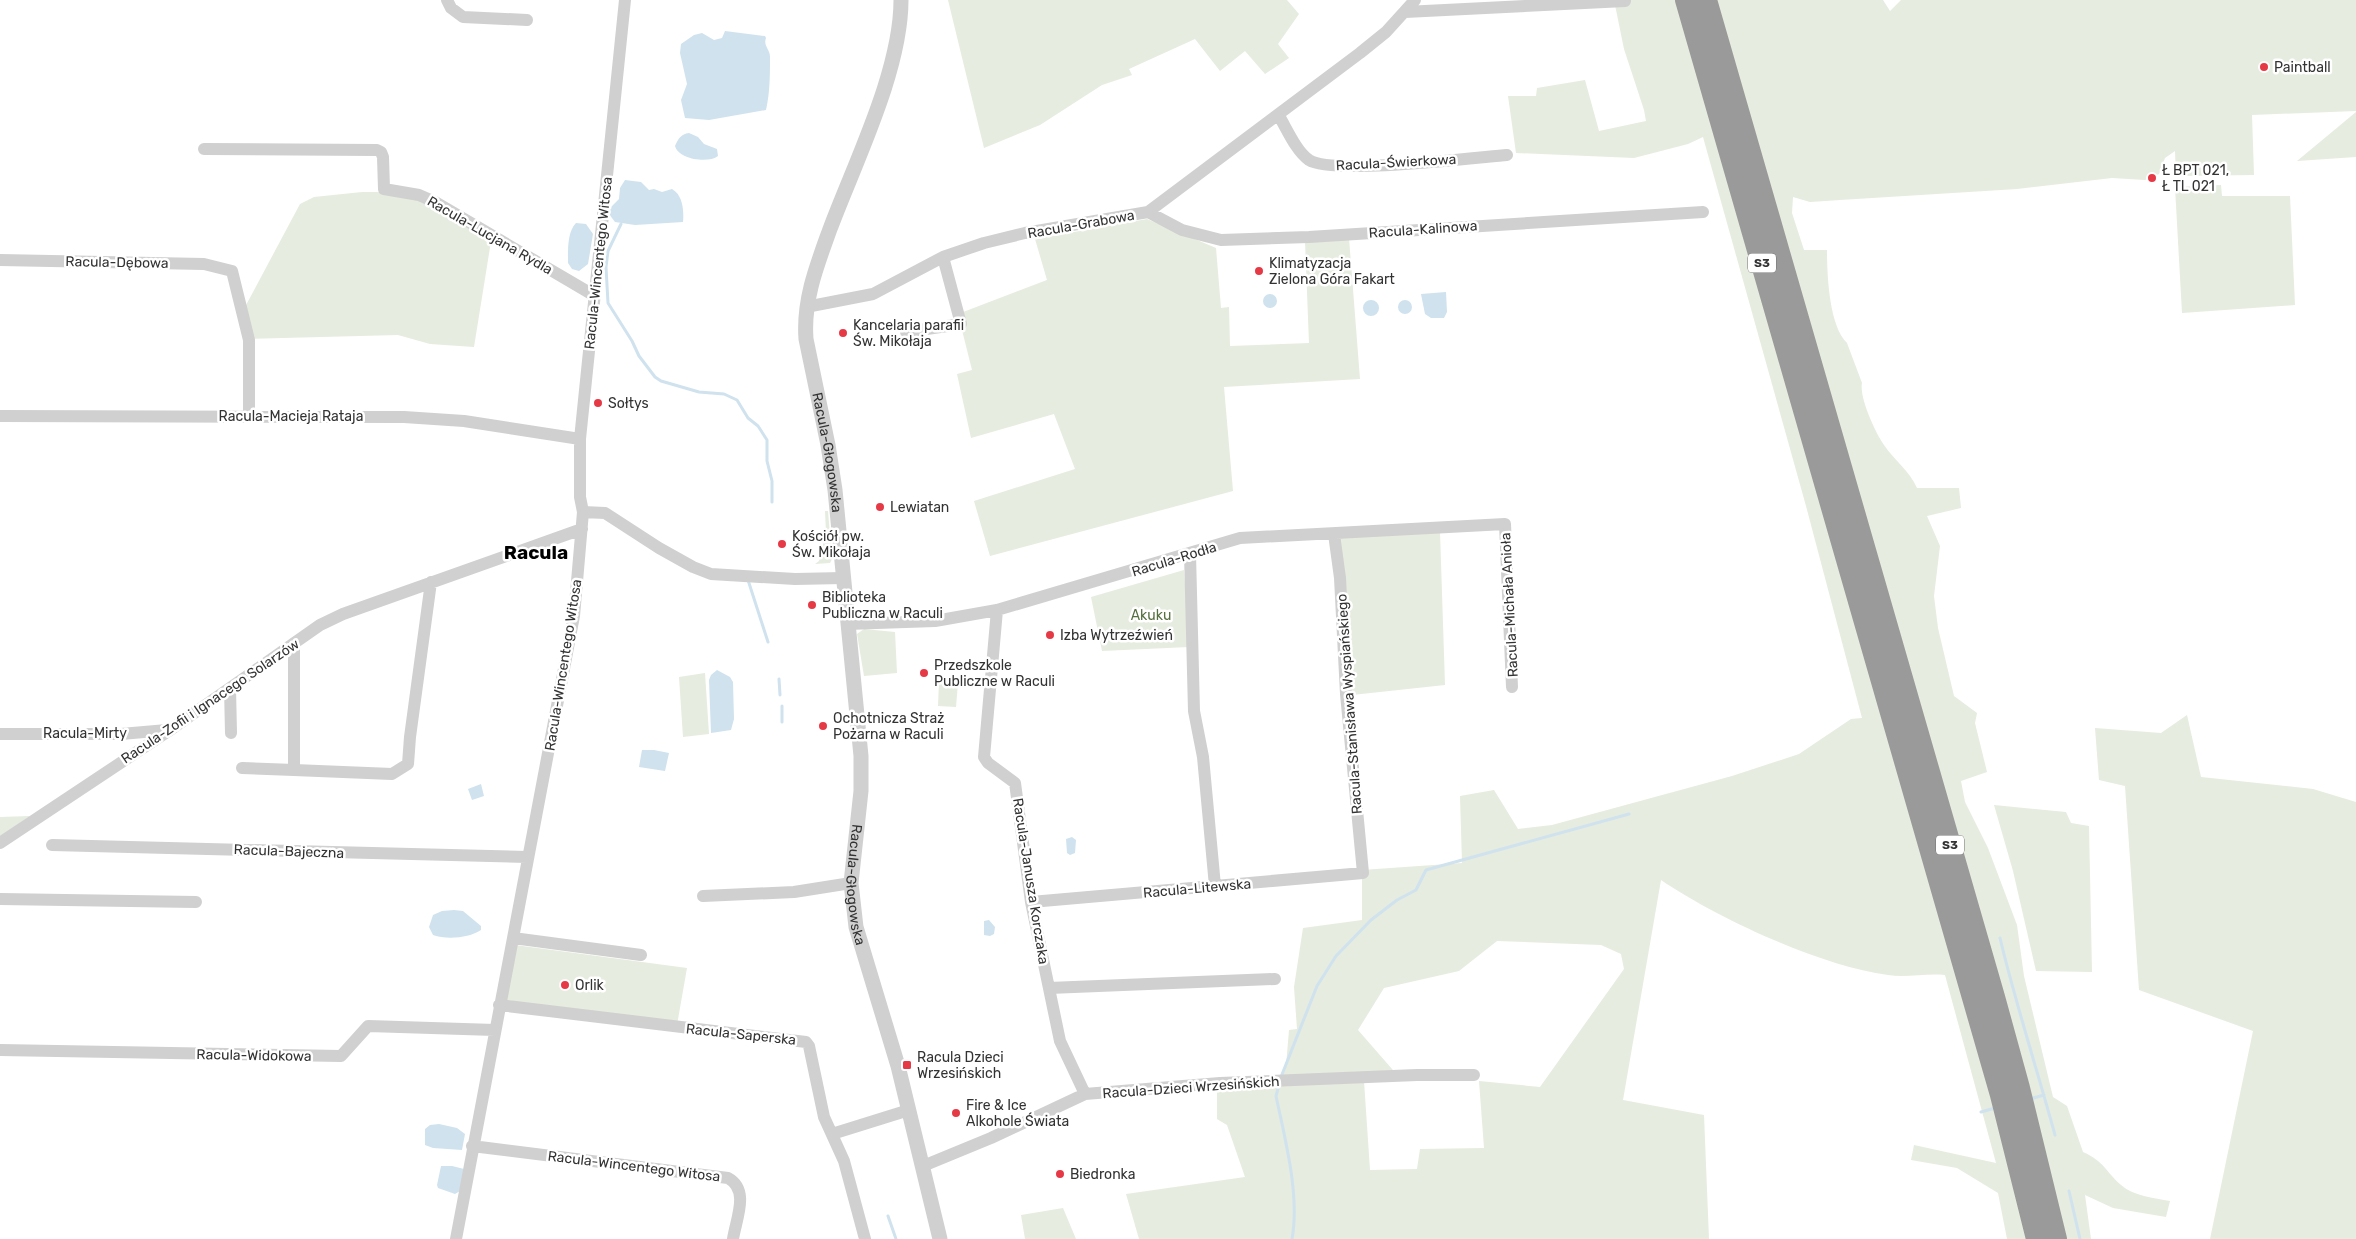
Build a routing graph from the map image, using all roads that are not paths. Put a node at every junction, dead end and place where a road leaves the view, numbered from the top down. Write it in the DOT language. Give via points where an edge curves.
graph roads {
  1 [pos="447,0"];
  2 [pos="625,0"];
  3 [pos="901,0"];
  4 [pos="1415,0"];
  5 [pos="1686,0"];
  6 [pos="1706,0"];
  7 [pos="1624,1"];
  8 [pos="1405,12"];
  9 [pos="527,20"];
  10 [pos="1279,116"];
  11 [pos="204,149"];
  12 [pos="1507,155"];
  13 [pos="1148,212"];
  14 [pos="1703,212"];
  15 [pos="943,257"];
  16 [pos="0,260"];
  17 [pos="595,296"];
  18 [pos="806,306"];
  19 [pos="906,332"];
  20 [pos="0,416"];
  21 [pos="249,416"];
  22 [pos="580,439"];
  23 [pos="583,512"];
  24 [pos="1505,524"];
  25 [pos="1848,528"];
  26 [pos="582,529"];
  27 [pos="1334,534"];
  28 [pos="1190,554"];
  29 [pos="843,578"];
  30 [pos="431,582"];
  31 [pos="997,610"];
  32 [pos="847,624"];
  33 [pos="294,643"];
  34 [pos="1512,687"];
  35 [pos="230,688"];
  36 [pos="170,730"];
  37 [pos="231,733"];
  38 [pos="0,734"];
  39 [pos="242,768"];
  40 [pos="294,770"];
  41 [pos="0,843"];
  42 [pos="52,844"];
  43 [pos="527,857"];
  44 [pos="1363,873"];
  45 [pos="852,884"];
  46 [pos="1215,886"];
  47 [pos="703,896"];
  48 [pos="0,899"];
  49 [pos="196,902"];
  50 [pos="1031,902"];
  51 [pos="512,938"];
  52 [pos="641,955"];
  53 [pos="1274,979"];
  54 [pos="1049,988"];
  55 [pos="499,1005"];
  56 [pos="495,1030"];
  57 [pos="0,1050"];
  58 [pos="1474,1075"];
  59 [pos="1085,1094"];
  60 [pos="909,1110"];
  61 [pos="832,1134"];
  62 [pos="472,1146"];
  63 [pos="923,1166"];
  64 [pos="2031,1172"];
  65 [pos="456,1239"];
  66 [pos="733,1239"];
  67 [pos="865,1239"];
  68 [pos="940,1239"];
  69 [pos="2037,1239"];
  70 [pos="2056,1239"];
  1 -- 9 [label="street" via="451,8 463,17"];
  2 -- 17 [label="street, Racula-Wincentego Witosa"];
  3 -- 18 [label="street, Racula-Głogowska" via="887,78 817,266"];
  4 -- 8 [label="street, Racula-Grabowa"];
  5 -- 25 [label="highway, S3"];
  6 -- 25 [label="highway, S3"];
  7 -- 8 [label="street"];
  8 -- 10 [label="street, Racula-Grabowa" via="1386,32"];
  10 -- 12 [label="street, Racula-Świerkowa" via="1302,153 1322,165 1338,167"];
  10 -- 13 [label="street, Racula-Grabowa"];
  11 -- 17 [label="street, Racula-Lucjana Rydla" via="378,150 383,157 384,189 419,195 435,202"];
  13 -- 14 [label="street, Racula-Kalinowa" via="1182,230 1221,240"];
  13 -- 15 [label="street, Racula-Grabowa" via="1025,233"];
  15 -- 18 [label="street, Racula-Grabowa" via="873,294"];
  15 -- 19 [label="street" via="961,324"];
  16 -- 21 [label="street, Racula-Dębowa" via="204,264 232,271 249,340"];
  17 -- 22 [label="street, Racula-Wincentego Witosa"];
  18 -- 29 [label="street, Racula-Głogowska" via="806,339 828,445"];
  20 -- 21 [label="street, Racula-Macieja Rataja"];
  21 -- 22 [label="street, Racula-Macieja Rataja" via="456,420"];
  22 -- 23 [label="street, Racula-Wincentego Witosa"];
  23 -- 26 [label="street, Racula-Wincentego Witosa"];
  23 -- 29 [label="street" via="604,513 659,548 711,574"];
  24 -- 27 [label="street, Racula-Rodła"];
  24 -- 34 [label="street, Racula-Michała Anioła"];
  25 -- 64 [label="highway, S3"];
  26 -- 30 [label="street, Racula-Zofii i Ignacego Solarzów"];
  26 -- 43 [label="street, Racula-Wincentego Witosa" via="574,616"];
  27 -- 28 [label="street, Racula-Rodła" via="1240,538"];
  27 -- 44 [label="street, Racula-Stanisława Wyspiańskiego"];
  28 -- 31 [label="street, Racula-Rodła"];
  28 -- 46 [label="street" via="1194,711 1203,757"];
  29 -- 32 [label="street, Racula-Głogowska"];
  30 -- 33 [label="street, Racula-Zofii i Ignacego Solarzów" via="343,614"];
  30 -- 40 [label="street" via="408,764 392,774"];
  31 -- 32 [label="street, Racula-Rodła" via="935,621"];
  31 -- 50 [label="street, Racula-Janusza Korczaka" via="984,757 1015,783"];
  32 -- 45 [label="street, Racula-Głogowska" via="862,773"];
  33 -- 35 [label="street, Racula-Zofii i Ignacego Solarzów"];
  33 -- 40 [label="street"];
  35 -- 36 [label="street, Racula-Zofii i Ignacego Solarzów"];
  35 -- 37 [label="street"];
  36 -- 38 [label="street, Racula-Mirty" via="121,734"];
  36 -- 41 [label="street, Racula-Zofii i Ignacego Solarzów"];
  39 -- 40 [label="street"];
  42 -- 43 [label="street, Racula-Bajeczna"];
  43 -- 51 [label="street, Racula-Wincentego Witosa"];
  44 -- 46 [label="street, Racula-Litewska"];
  45 -- 47 [label="street" via="794,892"];
  45 -- 60 [label="street, Racula-Głogowska" via="862,951"];
  46 -- 50 [label="street, Racula-Litewska"];
  48 -- 49 [label="street"];
  50 -- 54 [label="street, Racula-Janusza Korczaka"];
  51 -- 52 [label="street"];
  51 -- 55 [label="street, Racula-Wincentego Witosa"];
  53 -- 54 [label="street"];
  54 -- 59 [label="street, Racula-Janusza Korczaka" via="1060,1040"];
  55 -- 56 [label="street, Racula-Wincentego Witosa"];
  55 -- 61 [label="street, Racula-Saperska" via="804,1041 809,1046 824,1118"];
  56 -- 57 [label="street, Racula-Widokowa" via="368,1026 341,1056"];
  56 -- 62 [label="street, Racula-Wincentego Witosa"];
  58 -- 59 [label="street, Racula-Dzieci Wrzesińskich" via="1220,1083"];
  59 -- 63 [label="street, Racula-Dzieci Wrzesińskich"];
  60 -- 61 [label="street"];
  60 -- 63 [label="street, Racula-Głogowska"];
  61 -- 67 [label="street, Racula-Saperska" via="844,1161"];
  62 -- 65 [label="street, Racula-Wincentego Witosa"];
  62 -- 66 [label="street, Racula-Wincentego Witosa" via="728,1178 740,1187 741,1194"];
  63 -- 68 [label="street, Racula-Głogowska"];
  64 -- 69 [label="highway, S3"];
  64 -- 70 [label="highway, S3"];
}
